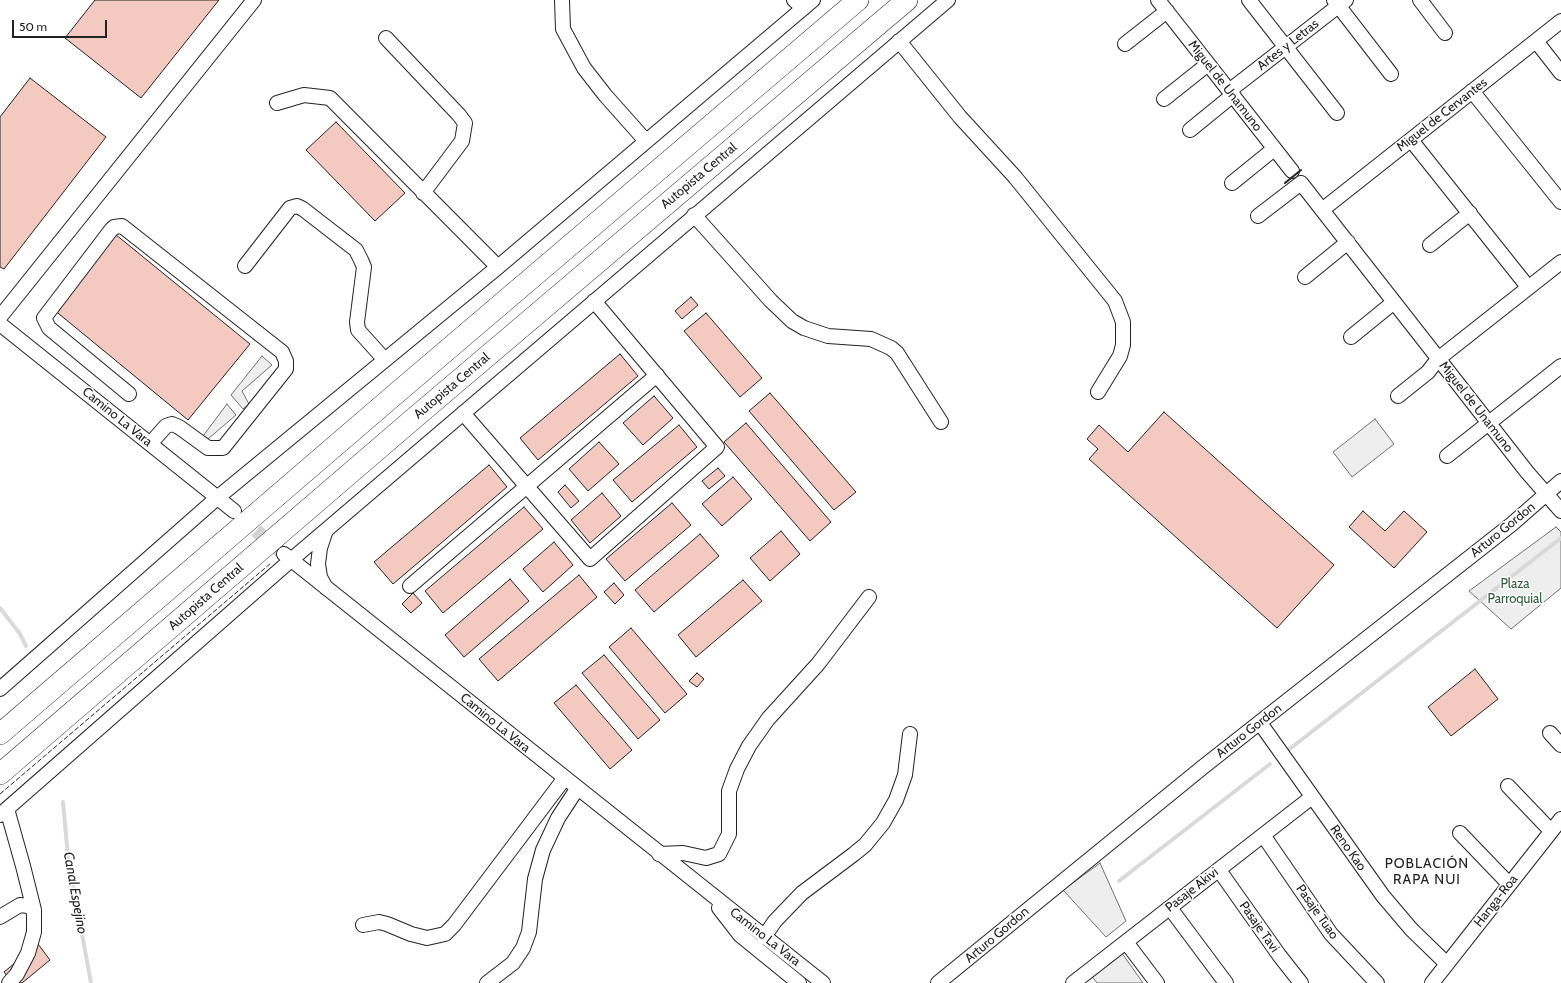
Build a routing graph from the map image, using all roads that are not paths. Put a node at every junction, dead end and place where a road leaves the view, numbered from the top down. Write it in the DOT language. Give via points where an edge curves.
graph roads {
  1 [pos="254,0"];
  2 [pos="562,0"];
  3 [pos="858,0"];
  4 [pos="907,0"];
  5 [pos="948,0"];
  6 [pos="1158,0"];
  7 [pos="1249,0"];
  8 [pos="1420,0"];
  9 [pos="1340,2"];
  10 [pos="804,3"];
  11 [pos="1167,11"];
  12 [pos="1561,21"];
  13 [pos="1446,33"];
  14 [pos="386,38"];
  15 [pos="899,41"];
  16 [pos="1536,41"];
  17 [pos="1125,44"];
  18 [pos="1285,47"];
  19 [pos="1208,64"];
  20 [pos="1561,73"];
  21 [pos="1391,74"];
  22 [pos="1472,91"];
  23 [pos="1231,93"];
  24 [pos="1164,99"];
  25 [pos="277,103"];
  26 [pos="1337,113"];
  27 [pos="1190,130"];
  28 [pos="645,140"];
  29 [pos="1411,140"];
  30 [pos="1274,149"];
  31 [pos="1292,171"];
  32 [pos="1232,183"];
  33 [pos="423,193"];
  34 [pos="1561,202"];
  35 [pos="1322,210"];
  36 [pos="1470,213"];
  37 [pos="694,215"];
  38 [pos="1258,216"];
  39 [pos="1348,242"];
  40 [pos="1430,245"];
  41 [pos="1561,262"];
  42 [pos="245,266"];
  43 [pos="498,267"];
  44 [pos="1305,277"];
  45 [pos="1528,287"];
  46 [pos="594,301"];
  47 [pos="1394,302"];
  48 [pos="0,317"];
  49 [pos="0,324"];
  50 [pos="1351,337"];
  51 [pos="1438,359"];
  52 [pos="385,360"];
  53 [pos="1561,366"];
  54 [pos="657,375"];
  55 [pos="1098,392"];
  56 [pos="129,394"];
  57 [pos="1398,396"];
  58 [pos="463,413"];
  59 [pos="941,422"];
  60 [pos="1489,423"];
  61 [pos="150,444"];
  62 [pos="1447,456"];
  63 [pos="1561,481"];
  64 [pos="526,486"];
  65 [pos="1546,493"];
  66 [pos="218,498"];
  67 [pos="234,511"];
  68 [pos="1561,511"];
  69 [pos="326,530"];
  70 [pos="287,557"];
  71 [pos="410,586"];
  72 [pos="326,589"];
  73 [pos="869,597"];
  74 [pos="0,689"];
  75 [pos="1260,723"];
  76 [pos="1550,733"];
  77 [pos="0,734"];
  78 [pos="910,734"];
  79 [pos="1561,745"];
  80 [pos="0,774"];
  81 [pos="564,779"];
  82 [pos="1508,786"];
  83 [pos="577,789"];
  84 [pos="1312,797"];
  85 [pos="4,812"];
  86 [pos="1561,819"];
  87 [pos="1551,831"];
  88 [pos="1460,833"];
  89 [pos="1264,835"];
  90 [pos="660,854"];
  91 [pos="1219,870"];
  92 [pos="1509,884"];
  93 [pos="707,892"];
  94 [pos="1170,908"];
  95 [pos="34,910"];
  96 [pos="0,917"];
  97 [pos="363,925"];
  98 [pos="764,937"];
  99 [pos="1126,942"];
  100 [pos="1447,964"];
  101 [pos="9,983"];
  102 [pos="487,983"];
  103 [pos="799,983"];
  104 [pos="823,983"];
  105 [pos="938,983"];
  106 [pos="1073,983"];
  107 [pos="1157,983"];
  108 [pos="1226,983"];
  109 [pos="1301,983"];
  110 [pos="1377,983"];
  111 [pos="1432,983"];
  1 -- 48 [label="street"];
  2 -- 28 [label="street" via="563,29 584,68"];
  3 -- 77 [label="highway"];
  4 -- 80 [label="highway, Autopista Central"];
  5 -- 15 [label="street"];
  6 -- 11 [label="street, Miguel de Unamuno"];
  7 -- 18 [label="street"];
  8 -- 13 [label="street"];
  9 -- 18 [label="street, Artes y Letras"];
  9 -- 21 [label="street"];
  10 -- 28 [label="street"];
  11 -- 17 [label="street"];
  11 -- 19 [label="street, Miguel de Unamuno"];
  12 -- 16 [label="street, Miguel de Cervantes"];
  14 -- 33 [label="street" via="465,123 462,141"];
  15 -- 37 [label="street"];
  15 -- 55 [label="street" via="960,117 1020,183 1115,301 1122,322 1123,345 1120,356"];
  16 -- 20 [label="street"];
  16 -- 22 [label="street, Miguel de Cervantes"];
  18 -- 23 [label="street, Artes y Letras"];
  18 -- 26 [label="street"];
  19 -- 23 [label="street, Miguel de Unamuno"];
  19 -- 24 [label="street"];
  22 -- 29 [label="street, Miguel de Cervantes"];
  22 -- 34 [label="street"];
  23 -- 27 [label="street, Artes y Letras"];
  23 -- 30 [label="street, Miguel de Unamuno"];
  25 -- 33 [label="street" via="304,96 330,98"];
  28 -- 43 [label="street"];
  29 -- 35 [label="street, Miguel de Cervantes"];
  29 -- 36 [label="street"];
  30 -- 31 [label="street, Miguel de Unamuno"];
  30 -- 32 [label="street"];
  33 -- 43 [label="street"];
  35 -- 38 [label="street, Miguel de Unamuno" via="1301,183"];
  35 -- 39 [label="street, Miguel de Unamuno"];
  36 -- 40 [label="street"];
  36 -- 45 [label="street"];
  37 -- 46 [label="street"];
  37 -- 59 [label="street" via="792,321 828,336 871,338 897,353"];
  39 -- 44 [label="street"];
  39 -- 47 [label="street, Miguel de Unamuno"];
  41 -- 45 [label="street"];
  42 -- 52 [label="street" via="290,208 297,206 303,209 356,250 364,267 358,330"];
  43 -- 52 [label="street"];
  45 -- 51 [label="street"];
  46 -- 54 [label="street"];
  46 -- 58 [label="street"];
  47 -- 50 [label="street"];
  47 -- 51 [label="street, Miguel de Unamuno"];
  49 -- 61 [label="street, Camino La Vara"];
  51 -- 57 [label="street" via="1428,372"];
  51 -- 60 [label="street, Miguel de Unamuno"];
  52 -- 66 [label="street"];
  53 -- 60 [label="street"];
  54 -- 64 [label="street"];
  54 -- 64 [label="street" via="718,447 590,559"];
  56 -- 61 [label="street" via="49,328 44,318 111,230 122,226 282,352 286,361 286,369 224,448 208,448 172,424 166,426"];
  58 -- 64 [label="street"];
  58 -- 69 [label="street"];
  60 -- 62 [label="street"];
  60 -- 65 [label="street, Miguel de Unamuno"];
  61 -- 66 [label="street, Camino La Vara"];
  63 -- 65 [label="street, Arturo Gordon"];
  64 -- 71 [label="street"];
  65 -- 68 [label="street, Miguel de Unamuno"];
  65 -- 75 [label="street, Arturo Gordon" via="1512,524"];
  66 -- 67 [label="street, Camino La Vara"];
  66 -- 74 [label="street"];
  69 -- 70 [label="street"];
  69 -- 72 [label="street" via="318,564 320,577"];
  70 -- 72 [label="street, Camino La Vara"];
  70 -- 85 [label="street"];
  72 -- 81 [label="street, Camino La Vara"];
  73 -- 90 [label="street" via="818,664 768,719 748,746 729,791 729,834 719,854 706,858 683,853"];
  75 -- 84 [label="street, Reno Kao"];
  75 -- 105 [label="street, Arturo Gordon"];
  76 -- 79 [label="street"];
  78 -- 98 [label="street" via="905,775 896,800 883,823 854,854 797,898"];
  81 -- 83 [label="street, Camino La Vara"];
  81 -- 97 [label="street" via="445,934 426,938 387,924"];
  82 -- 87 [label="street"];
  83 -- 90 [label="street, Camino La Vara"];
  83 -- 102 [label="street" via="558,818 543,850 535,879 529,932 523,948 513,963"];
  84 -- 89 [label="street, Pasaje Akivi"];
  84 -- 100 [label="street, Reno Kao" via="1383,896 1411,929"];
  85 -- 95 [label="street"];
  86 -- 87 [label="street, Hanga-Roa"];
  87 -- 92 [label="street, Hanga-Roa"];
  88 -- 92 [label="street"];
  89 -- 91 [label="street, Pasaje Akivi"];
  89 -- 110 [label="street, Pasaje Tuao" via="1331,934"];
  90 -- 93 [label="street, Camino La Vara"];
  91 -- 94 [label="street, Pasaje Akivi"];
  91 -- 109 [label="street, Pasaje Tavi" via="1278,955"];
  92 -- 100 [label="street, Hanga-Roa"];
  93 -- 98 [label="street, Camino La Vara"];
  93 -- 103 [label="street, Camino La Vara" via="740,935"];
  94 -- 99 [label="street, Pasaje Akivi"];
  94 -- 108 [label="street"];
  95 -- 96 [label="street" via="20,905"];
  95 -- 101 [label="street" via="34,932 28,953"];
  98 -- 104 [label="street, Camino La Vara"];
  99 -- 106 [label="street, Pasaje Akivi"];
  99 -- 107 [label="street"];
  100 -- 111 [label="street, Hanga-Roa"];
}
